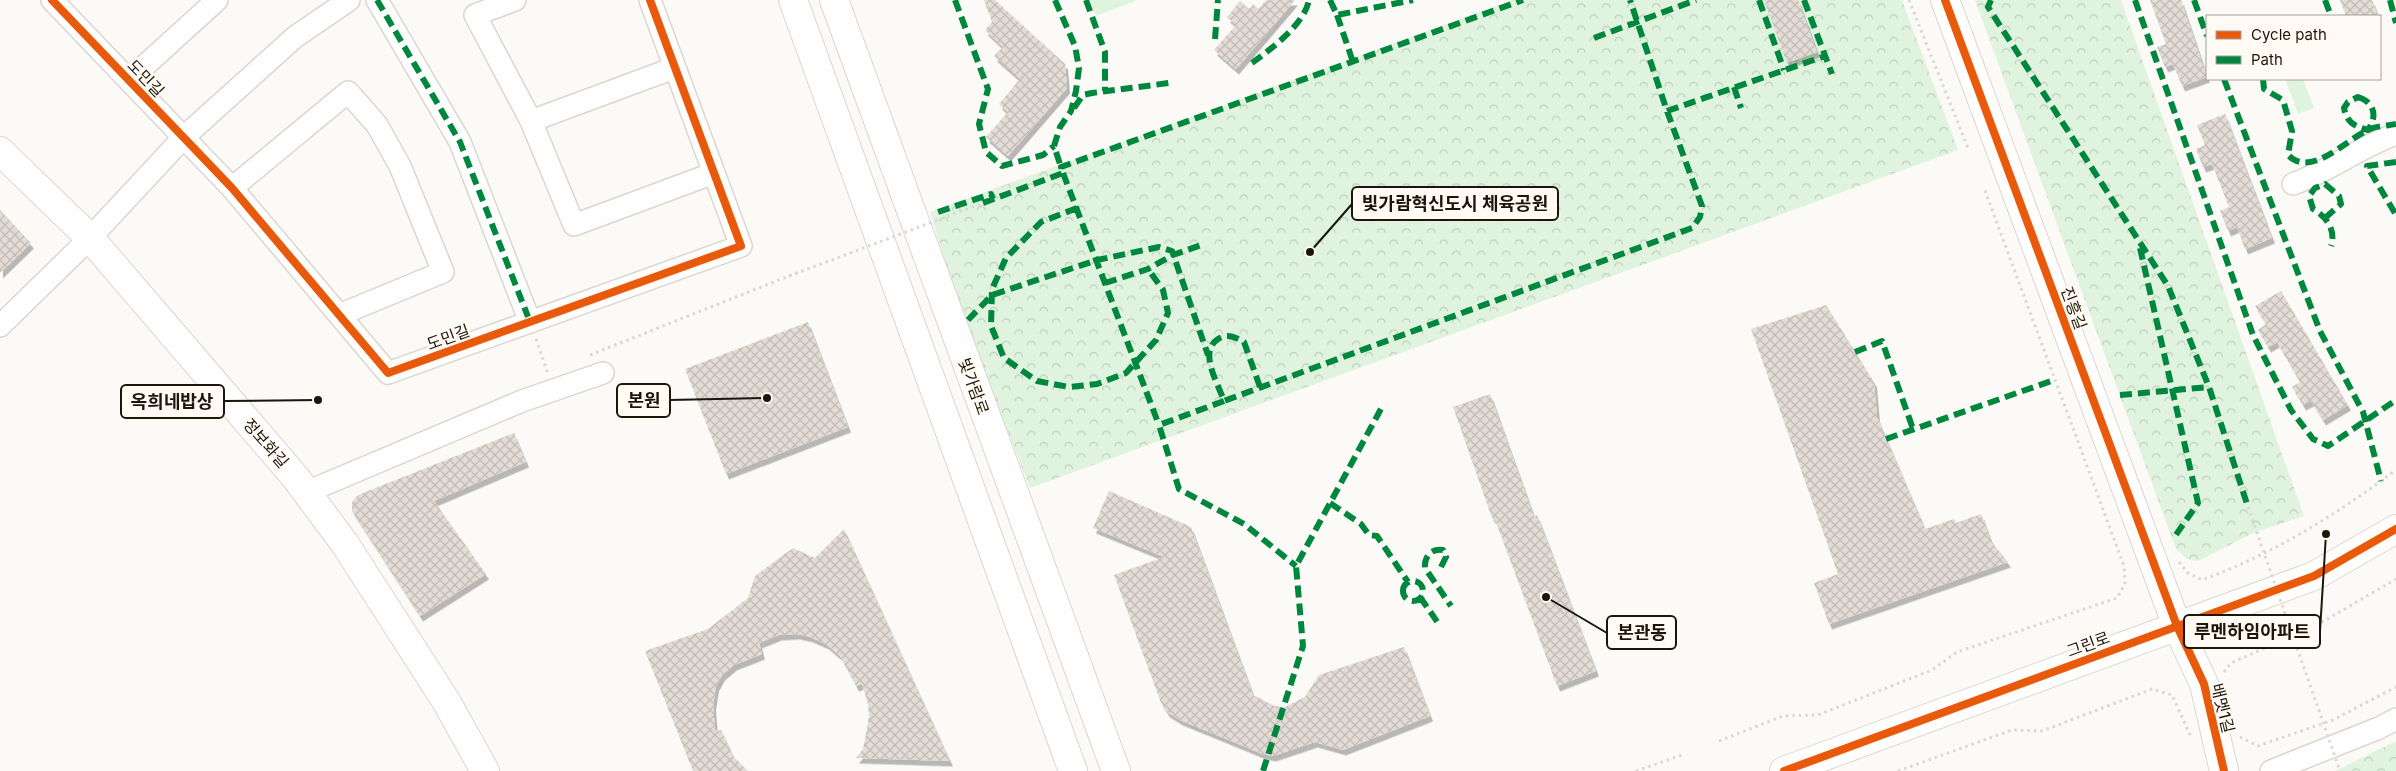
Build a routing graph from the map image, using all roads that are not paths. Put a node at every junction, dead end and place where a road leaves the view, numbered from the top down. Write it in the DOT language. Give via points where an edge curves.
graph roads {
  1 [pos="54,0"];
  2 [pos="217,0"];
  3 [pos="349,0"];
  4 [pos="377,0"];
  5 [pos="515,0"];
  6 [pos="650,0"];
  7 [pos="793,0"];
  8 [pos="834,0"];
  9 [pos="1945,0"];
  10 [pos="674,68"];
  11 [pos="129,80"];
  12 [pos="531,121"];
  13 [pos="2396,134"];
  14 [pos="184,138"];
  15 [pos="0,151"];
  16 [pos="714,173"];
  17 [pos="2293,184"];
  18 [pos="232,188"];
  19 [pos="90,238"];
  20 [pos="339,315"];
  21 [pos="530,322"];
  22 [pos="0,326"];
  23 [pos="603,373"];
  24 [pos="307,492"];
  25 [pos="2396,530"];
  26 [pos="2177,626"];
  27 [pos="2396,719"];
  28 [pos="485,771"];
  29 [pos="1073,771"];
  30 [pos="1116,771"];
  31 [pos="1784,771"];
  32 [pos="2224,771"];
  33 [pos="2271,771"];
  1 -- 11 [label="street, 도민길"];
  2 -- 11 [label="street, 도민길"];
  3 -- 14 [label="street" via="295,37"];
  4 -- 21 [label="street" via="460,142"];
  5 -- 12 [label="street" via="475,15"];
  6 -- 10 [label="street, 도민길"];
  7 -- 29 [label="street"];
  8 -- 30 [label="street, 빛가람로"];
  9 -- 26 [label="street, 진흥길"];
  10 -- 12 [label="street"];
  10 -- 16 [label="street, 도민길"];
  11 -- 14 [label="street, 도민길"];
  12 -- 16 [label="street" via="574,225"];
  13 -- 17 [label="street"];
  14 -- 18 [label="street, 도민길"];
  14 -- 19 [label="street"];
  15 -- 19 [label="street, 정보화길"];
  16 -- 21 [label="street, 도민길" via="741,246"];
  18 -- 20 [label="street, 도민길"];
  18 -- 20 [label="street" via="348,92 377,126 400,166 443,272"];
  19 -- 22 [label="street"];
  19 -- 24 [label="street, 정보화길"];
  20 -- 21 [label="street, 도민길" via="388,373"];
  23 -- 24 [label="street" via="522,401"];
  24 -- 28 [label="street, 정보화길" via="345,544 446,701"];
  25 -- 26 [label="street, 그린로" via="2314,576"];
  26 -- 31 [label="street, 그린로"];
  26 -- 32 [label="street, 배멧1길" via="2204,684"];
  27 -- 33 [label="street"];
}
